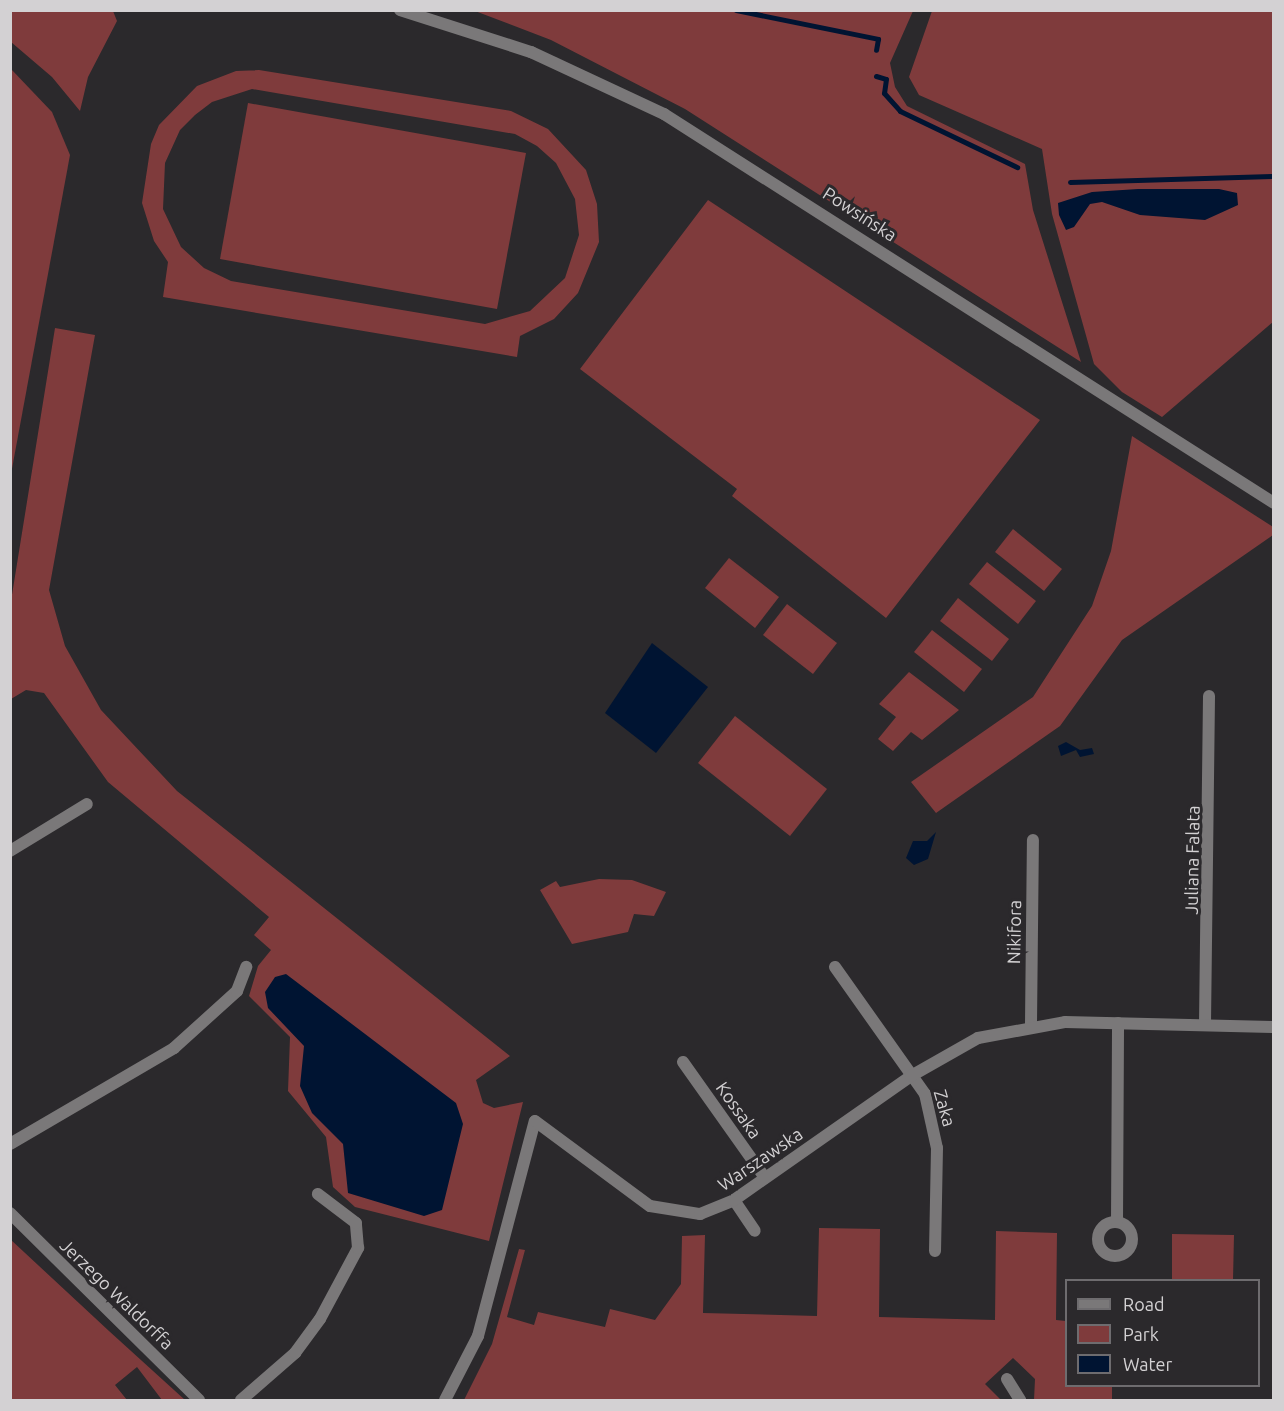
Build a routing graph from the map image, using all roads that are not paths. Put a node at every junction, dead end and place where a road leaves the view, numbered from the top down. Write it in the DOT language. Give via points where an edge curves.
graph roads {
  1 [pos="400,10"];
  2 [pos="1274,503"];
  3 [pos="1209,696"];
  4 [pos="87,804"];
  5 [pos="1033,840"];
  6 [pos="10,851"];
  7 [pos="246,967"];
  8 [pos="835,967"];
  9 [pos="1118,1023"];
  10 [pos="1031,1024"];
  11 [pos="1205,1024"];
  12 [pos="1274,1026"];
  13 [pos="683,1062"];
  14 [pos="911,1076"];
  15 [pos="10,1144"];
  16 [pos="765,1178"];
  17 [pos="318,1194"];
  18 [pos="734,1200"];
  19 [pos="10,1213"];
  20 [pos="1117,1222"];
  21 [pos="754,1231"];
  22 [pos="935,1251"];
  23 [pos="1006,1379"];
  24 [pos="199,1401"];
  25 [pos="241,1401"];
  26 [pos="445,1401"];
  27 [pos="1020,1401"];
  1 -- 2 [label="street, Powsińska" via="531,52 684,125"];
  3 -- 11 [label="street, Juliana Falata"];
  4 -- 6 [label="street"];
  5 -- 10 [label="street, Nikifora"];
  7 -- 15 [label="street" via="237,991 174,1048"];
  8 -- 14 [label="street, Zaka"];
  9 -- 10 [label="street, Warszawska"];
  9 -- 11 [label="street, Warszawska"];
  9 -- 20 [label="street"];
  10 -- 14 [label="street, Warszawska" via="978,1038"];
  11 -- 12 [label="street, Warszawska"];
  13 -- 16 [label="street, Kossaka"];
  14 -- 16 [label="street, Warszawska"];
  14 -- 22 [label="street, Zaka" via="925,1094 935,1138"];
  16 -- 18 [label="street, Warszawska"];
  17 -- 25 [label="street" via="356,1222 357,1248 301,1344"];
  18 -- 21 [label="street"];
  18 -- 26 [label="street, Warszawska" via="700,1214 660,1211 620,1188 535,1121 478,1336"];
  19 -- 24 [label="street, Jerzego Waldorffa"];
  23 -- 27 [label="street"];
}
